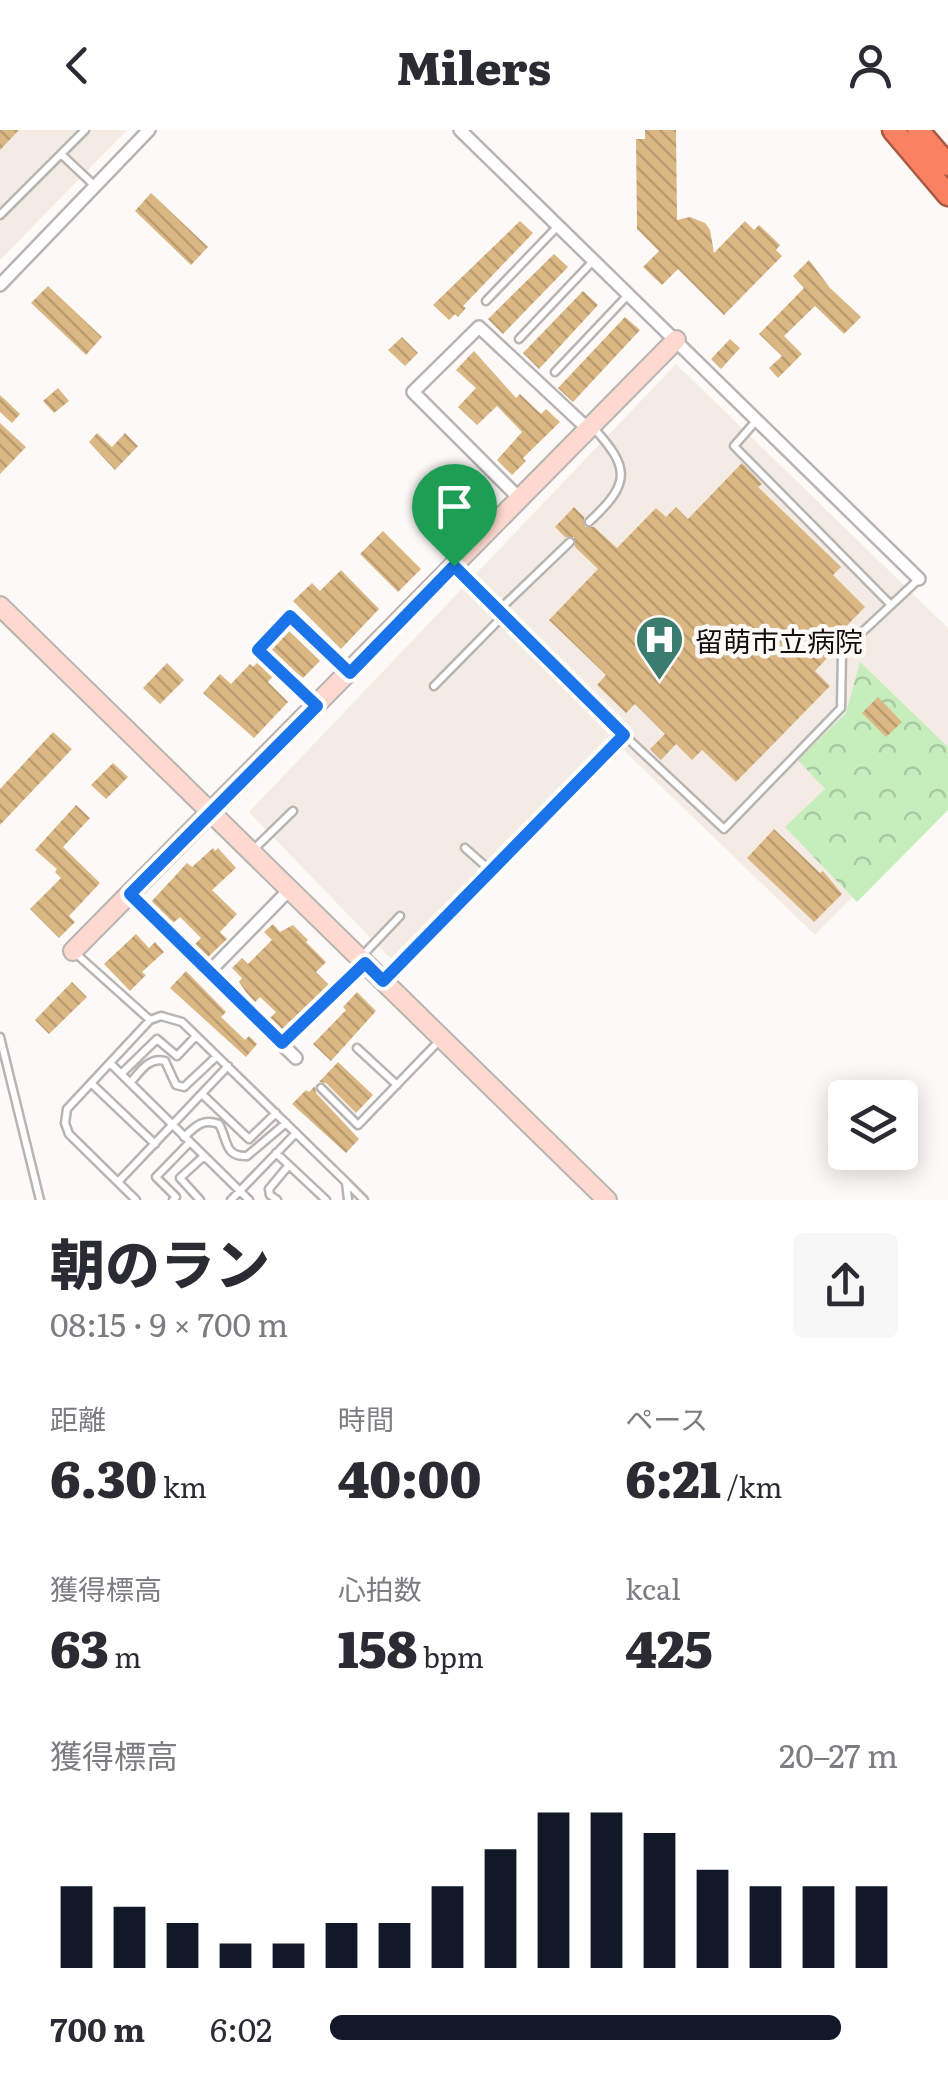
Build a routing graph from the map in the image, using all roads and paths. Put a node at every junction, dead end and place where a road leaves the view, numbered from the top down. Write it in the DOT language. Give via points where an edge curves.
graph roads {
  1 [pos="85,130"];
  2 [pos="149,130"];
  3 [pos="460,130"];
  4 [pos="894,130"];
  5 [pos="918,130"];
  6 [pos="61,154"];
  7 [pos="948,165"];
  8 [pos="95,186"];
  9 [pos="948,195"];
  10 [pos="0,215"];
  11 [pos="558,226"];
  12 [pos="594,260"];
  13 [pos="0,285"];
  14 [pos="629,294"];
  15 [pos="486,301"];
  16 [pos="520,338"];
  17 [pos="676,340"];
  18 [pos="556,372"];
  19 [pos="757,420"];
  20 [pos="590,427"];
  21 [pos="520,499"];
  22 [pos="590,522"];
  23 [pos="570,542"];
  24 [pos="454,566"];
  25 [pos="918,579"];
  26 [pos="891,605"];
  27 [pos="0,606"];
  28 [pos="501,612"];
  29 [pos="350,673"];
  30 [pos="434,686"];
  31 [pos="317,706"];
  32 [pos="624,735"];
  33 [pos="293,811"];
  34 [pos="212,813"];
  35 [pos="466,848"];
  36 [pos="252,852"];
  37 [pos="491,871"];
  38 [pos="290,889"];
  39 [pos="130,894"];
  40 [pos="400,916"];
  41 [pos="73,951"];
  42 [pos="362,961"];
  43 [pos="209,972"];
  44 [pos="383,981"];
  45 [pos="150,1020"];
  46 [pos="196,1036"];
  47 [pos="0,1037"];
  48 [pos="442,1038"];
  49 [pos="282,1043"];
  50 [pos="357,1048"];
  51 [pos="217,1056"];
  52 [pos="296,1058"];
  53 [pos="110,1064"];
  54 [pos="228,1066"];
  55 [pos="121,1074"];
  56 [pos="130,1083"];
  57 [pos="92,1084"];
  58 [pos="397,1085"];
  59 [pos="321,1088"];
  60 [pos="202,1094"];
  61 [pos="276,1113"];
  62 [pos="286,1123"];
  63 [pos="172,1125"];
  64 [pos="296,1132"];
  65 [pos="187,1139"];
  66 [pos="154,1144"];
  67 [pos="276,1153"];
  68 [pos="204,1156"];
  69 [pos="288,1164"];
  70 [pos="118,1182"];
  71 [pos="346,1182"];
  72 [pos="240,1191"];
  73 [pos="40,1200"];
  74 [pos="136,1200"];
  75 [pos="173,1200"];
  76 [pos="200,1200"];
  77 [pos="231,1200"];
  78 [pos="249,1200"];
  79 [pos="276,1200"];
  80 [pos="326,1200"];
  81 [pos="348,1200"];
  82 [pos="364,1200"];
  83 [pos="607,1200"];
  1 -- 6 [label="lane"];
  2 -- 8 [label="street"];
  3 -- 11 [label="street"];
  4 -- 9 [label="highway"];
  5 -- 7 [label="highway"];
  6 -- 8 [label="lane"];
  6 -- 10 [label="lane"];
  8 -- 13 [label="street"];
  11 -- 12 [label="street"];
  11 -- 15 [label="lane"];
  12 -- 14 [label="street"];
  12 -- 16 [label="lane"];
  14 -- 17 [label="street"];
  14 -- 18 [label="lane"];
  17 -- 19 [label="street"];
  17 -- 20 [label="street"];
  19 -- 25 [label="street"];
  19 -- 26 [label="lane" via="734,446"];
  20 -- 21 [label="street"];
  20 -- 21 [label="street" via="479,327 413,392"];
  20 -- 22 [label="lane" via="618,454 622,472 613,500"];
  21 -- 24 [label="street"];
  23 -- 28 [label="lane"];
  24 -- 28 [label="lane"];
  24 -- 29 [label="street"];
  25 -- 26 [label="lane"];
  26 -- 32 [label="lane" via="842,650 841,708 724,829"];
  27 -- 34 [label="street"];
  28 -- 30 [label="lane"];
  28 -- 32 [label="lane"];
  29 -- 31 [label="street"];
  29 -- 31 [label="lane" via="290,616 258,650"];
  31 -- 34 [label="street"];
  32 -- 37 [label="lane"];
  33 -- 36 [label="lane"];
  34 -- 36 [label="street"];
  34 -- 39 [label="street"];
  35 -- 37 [label="lane"];
  36 -- 38 [label="street"];
  37 -- 44 [label="lane"];
  38 -- 42 [label="street"];
  38 -- 43 [label="street"];
  39 -- 41 [label="street"];
  39 -- 43 [label="street"];
  40 -- 42 [label="lane"];
  41 -- 45 [label="lane"];
  42 -- 44 [label="street"];
  42 -- 49 [label="street"];
  43 -- 49 [label="street"];
  44 -- 48 [label="street"];
  45 -- 46 [label="lane" via="172,1017"];
  45 -- 53 [label="lane"];
  46 -- 51 [label="lane"];
  46 -- 55 [label="lane" via="176,1056 157,1038"];
  47 -- 73 [label="lane"];
  48 -- 58 [label="lane"];
  48 -- 83 [label="street"];
  49 -- 52 [label="street"];
  50 -- 58 [label="lane"];
  51 -- 54 [label="lane"];
  51 -- 56 [label="lane" via="184,1086 176,1085 158,1059"];
  53 -- 55 [label="lane"];
  53 -- 57 [label="lane"];
  54 -- 60 [label="lane"];
  54 -- 61 [label="lane"];
  55 -- 56 [label="lane"];
  56 -- 63 [label="lane"];
  57 -- 66 [label="lane"];
  57 -- 70 [label="lane" via="68,1109 64,1124"];
  58 -- 59 [label="lane" via="358,1125"];
  60 -- 61 [label="lane" via="249,1139"];
  60 -- 63 [label="lane"];
  61 -- 62 [label="lane"];
  62 -- 64 [label="lane"];
  62 -- 65 [label="lane" via="247,1156 231,1152 219,1124 210,1121 199,1123"];
  63 -- 65 [label="lane"];
  63 -- 66 [label="lane"];
  64 -- 67 [label="lane"];
  64 -- 71 [label="lane"];
  65 -- 68 [label="lane"];
  65 -- 75 [label="lane" via="156,1178"];
  66 -- 70 [label="lane"];
  67 -- 69 [label="lane"];
  67 -- 72 [label="lane"];
  68 -- 72 [label="lane"];
  68 -- 76 [label="lane" via="180,1178"];
  69 -- 79 [label="lane" via="269,1190"];
  69 -- 80 [label="lane"];
  70 -- 74 [label="lane"];
  71 -- 81 [label="lane"];
  71 -- 82 [label="lane"];
  72 -- 77 [label="lane"];
  72 -- 78 [label="lane"];
}
